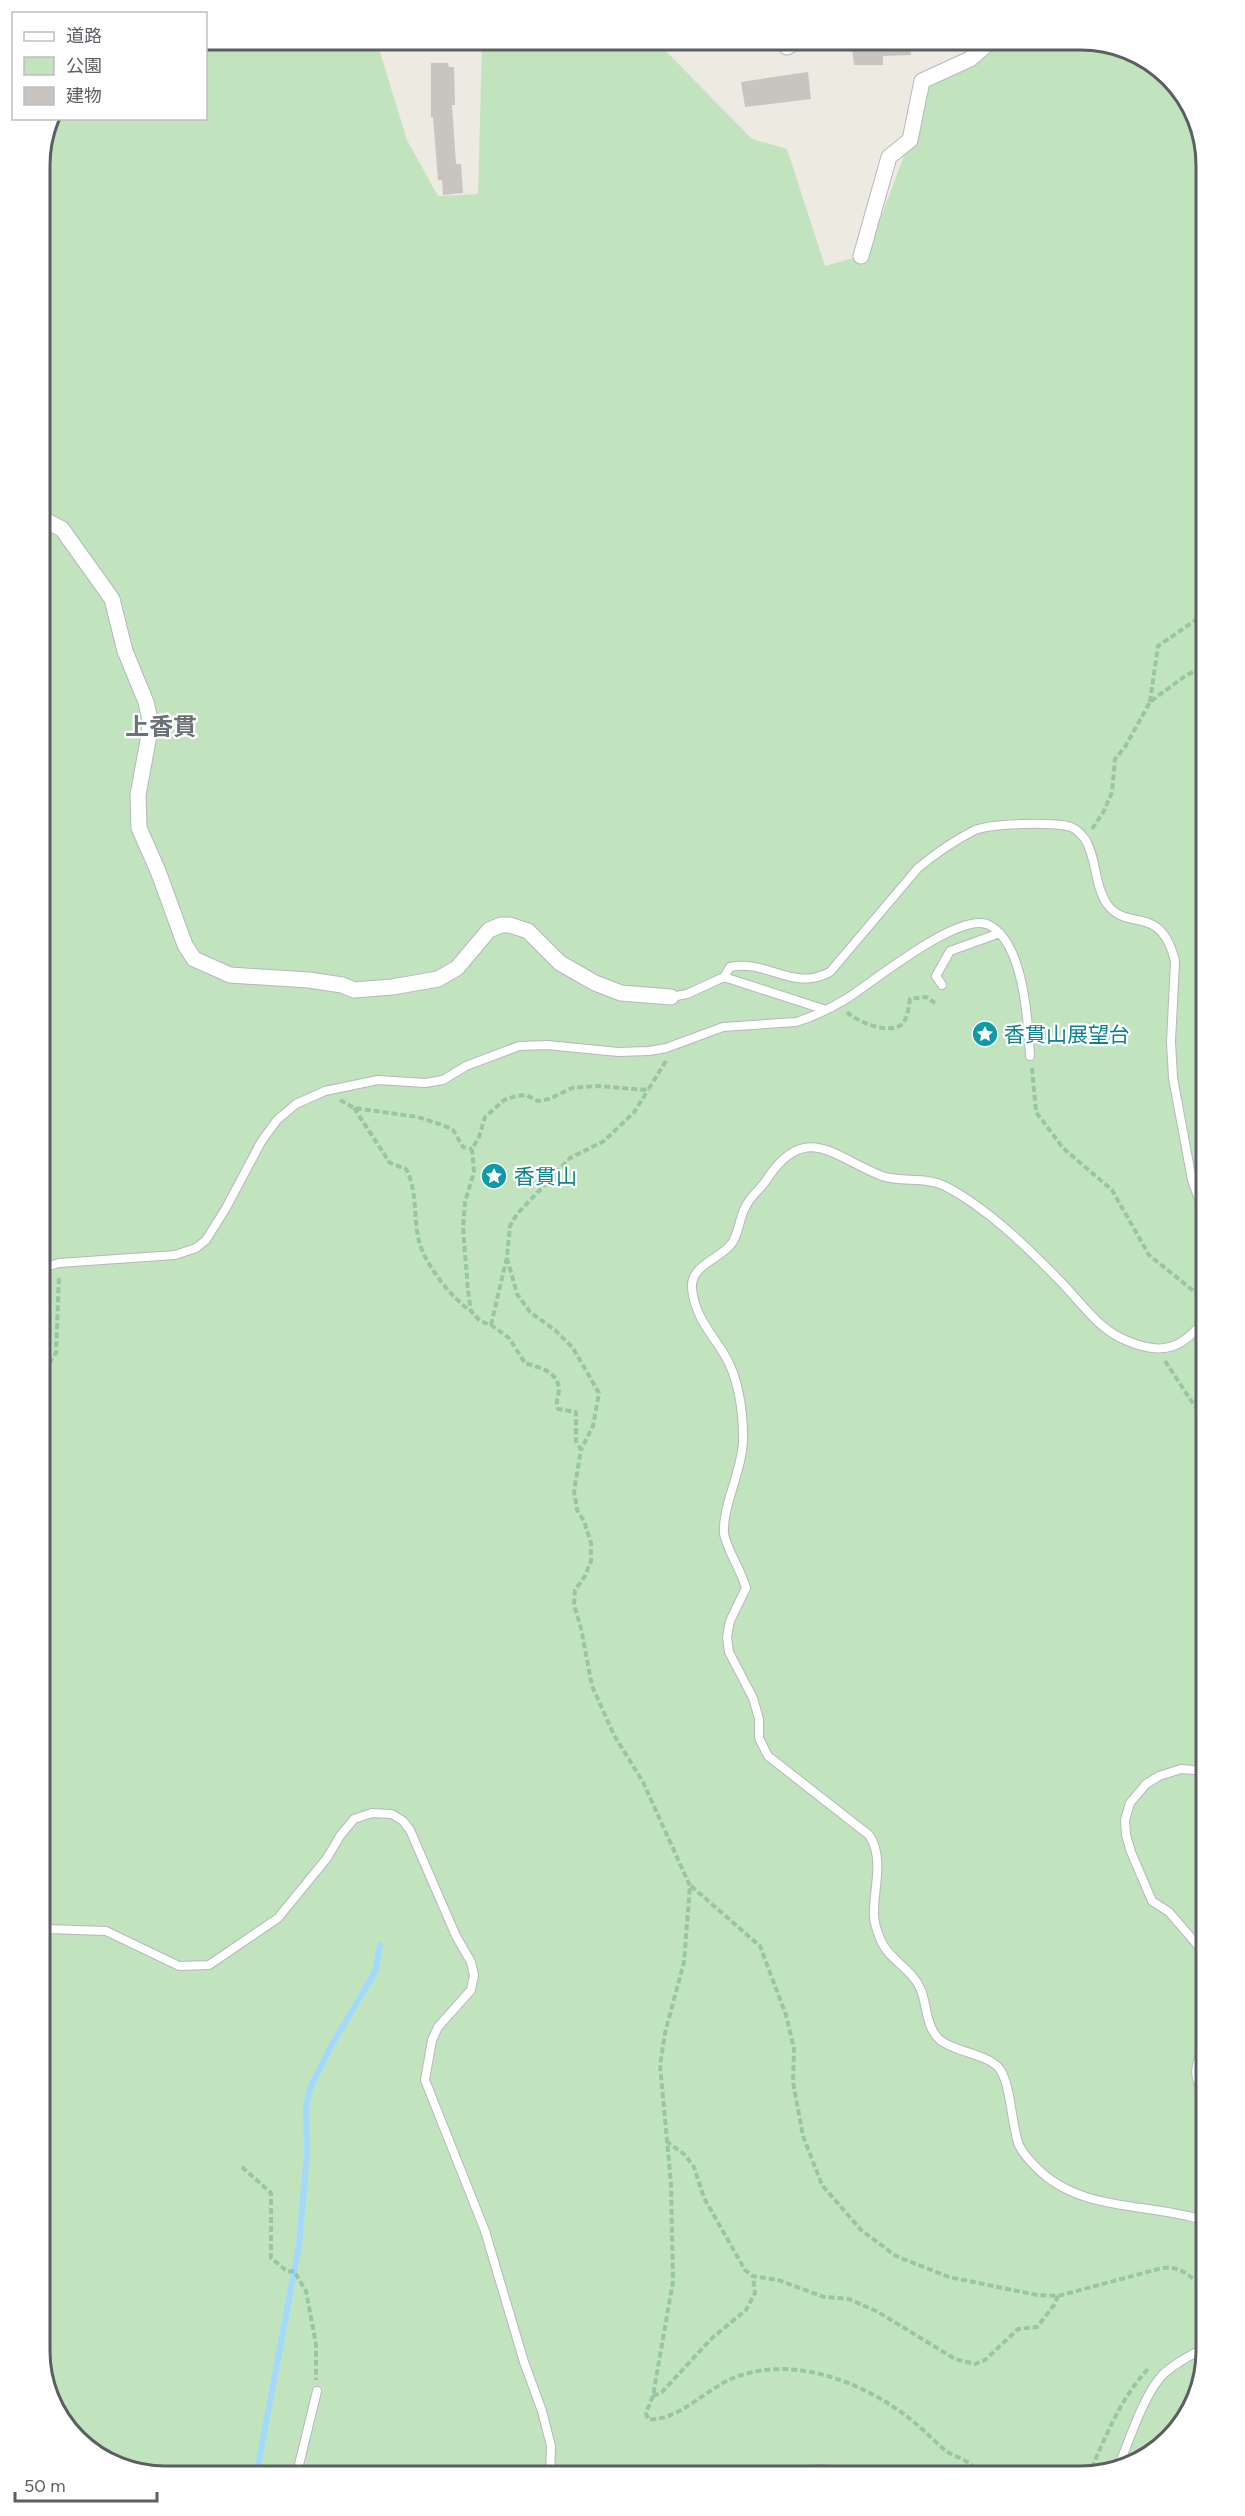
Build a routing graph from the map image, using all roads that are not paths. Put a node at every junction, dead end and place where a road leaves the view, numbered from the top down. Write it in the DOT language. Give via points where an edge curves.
graph roads {
  1 [pos="980,50"];
  2 [pos="861,256"];
  3 [pos="50,523"];
  4 [pos="999,933"];
  5 [pos="724,978"];
  6 [pos="942,985"];
  7 [pos="671,997"];
  8 [pos="823,1009"];
  9 [pos="1030,1056"];
  10 [pos="1196,1191"];
  11 [pos="50,1266"];
  12 [pos="1196,1331"];
  13 [pos="1196,1770"];
  14 [pos="50,1929"];
  15 [pos="1196,1944"];
  16 [pos="1196,2219"];
  17 [pos="1196,2352"];
  18 [pos="316,2391"];
  19 [pos="1122,2459"];
  20 [pos="299,2466"];
  21 [pos="550,2466"];
  1 -- 2 [label="street" via="970,59 922,81 910,140 889,157"];
  3 -- 7 [label="street" via="62,529 112,598 125,651 150,720 138,795 139,828 174,920 194,959 231,975 309,980 354,990 392,987 438,979 457,968 489,930 510,925 528,931 560,963 595,983 621,993"];
  4 -- 6 [label="lane" via="950,951 936,976"];
  4 -- 8 [label="lane" via="987,924 957,928"];
  4 -- 9 [label="lane" via="1009,947 1022,985"];
  5 -- 7 [label="lane"];
  5 -- 8 [label="lane"];
  5 -- 10 [label="lane" via="730,967 740,965 804,980 830,972 918,868 977,829 1002,825 1064,826 1078,831 1086,840 1107,904 1127,917 1146,920 1161,929 1173,953 1173,1078"];
  8 -- 11 [label="lane" via="796,1022 723,1027 666,1048 618,1052 519,1046 466,1066 443,1080 378,1080 325,1091 296,1104 277,1120 206,1240 196,1248 176,1255"];
  12 -- 16 [label="lane" via="1172,1347 1158,1350 1130,1342 1106,1329 1083,1309 998,1224 944,1186 921,1179 893,1180 819,1146 793,1152 778,1162 744,1208 739,1233 729,1248 692,1279 694,1302 703,1325 726,1356 739,1396 743,1436 724,1535 746,1588 727,1636 729,1652 753,1698 759,1738 768,1756 874,1841 878,1879 874,1916 885,1952 912,1973 930,2025 940,2040 997,2065 1005,2077 1024,2155 1047,2178 1072,2193"];
  13 -- 15 [label="lane" via="1181,1769 1146,1784 1130,1803 1125,1820 1131,1852 1152,1901 1168,1912"];
  14 -- 21 [label="lane" via="106,1931 179,1966 209,1965 278,1918 354,1819 372,1813 392,1814 403,1821 474,1976 471,1990 438,2027 425,2080 485,2231 542,2411"];
  17 -- 19 [label="lane" via="1159,2378"];
  18 -- 20 [label="lane"];
}
